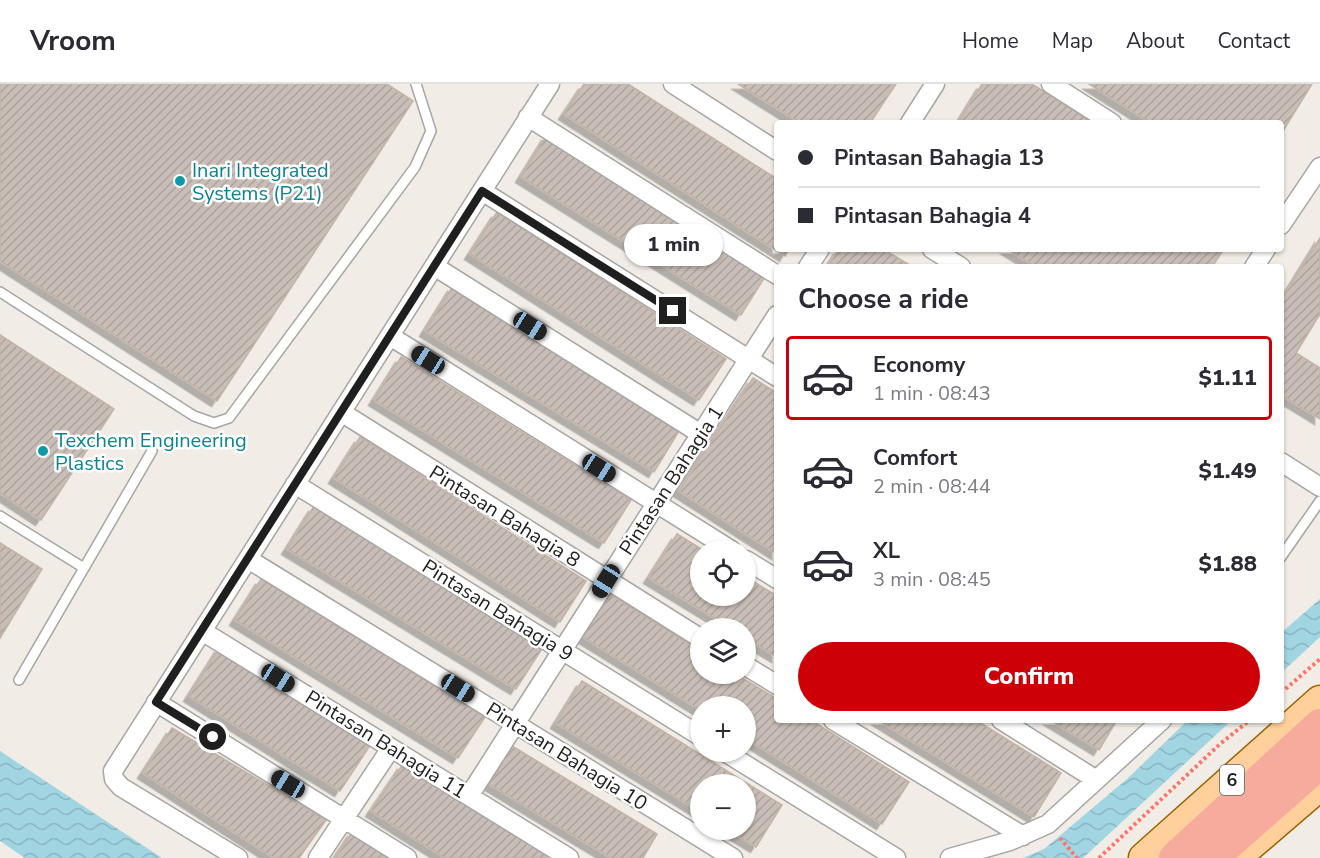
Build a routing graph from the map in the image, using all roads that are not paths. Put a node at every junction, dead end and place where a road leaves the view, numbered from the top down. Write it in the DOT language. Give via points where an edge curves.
graph roads {
  1 [pos="416,84"];
  2 [pos="550,84"];
  3 [pos="674,84"];
  4 [pos="935,84"];
  5 [pos="1051,84"];
  6 [pos="528,117"];
  7 [pos="912,120"];
  8 [pos="1107,120"];
  9 [pos="774,149"];
  10 [pos="1320,167"];
  11 [pos="482,191"];
  12 [pos="1284,221"];
  13 [pos="937,252"];
  14 [pos="956,264"];
  15 [pos="434,266"];
  16 [pos="774,273"];
  17 [pos="0,292"];
  18 [pos="774,320"];
  19 [pos="390,336"];
  20 [pos="749,359"];
  21 [pos="774,375"];
  22 [pos="341,412"];
  23 [pos="701,434"];
  24 [pos="152,451"];
  25 [pos="1284,464"];
  26 [pos="296,484"];
  27 [pos="1320,487"];
  28 [pos="1320,501"];
  29 [pos="656,503"];
  30 [pos="0,516"];
  31 [pos="715,540"];
  32 [pos="1284,552"];
  33 [pos="248,559"];
  34 [pos="756,566"];
  35 [pos="84,568"];
  36 [pos="774,577"];
  37 [pos="606,581"];
  38 [pos="202,631"];
  39 [pos="690,632"];
  40 [pos="562,650"];
  41 [pos="756,672"];
  42 [pos="19,680"];
  43 [pos="774,683"];
  44 [pos="1320,701"];
  45 [pos="156,702"];
  46 [pos="838,723"];
  47 [pos="1006,723"];
  48 [pos="1157,723"];
  49 [pos="515,724"];
  50 [pos="1320,725"];
  51 [pos="690,730"];
  52 [pos="391,748"];
  53 [pos="741,762"];
  54 [pos="1320,763"];
  55 [pos="1095,779"];
  56 [pos="1320,785"];
  57 [pos="469,796"];
  58 [pos="344,819"];
  59 [pos="1023,836"];
  60 [pos="237,858"];
  61 [pos="318,858"];
  62 [pos="407,858"];
  63 [pos="569,858"];
  64 [pos="733,858"];
  65 [pos="896,858"];
  66 [pos="950,858"];
  67 [pos="1144,858"];
  68 [pos="1175,858"];
  69 [pos="1212,858"];
  70 [pos="1235,858"];
  1 -- 17 [label="lane" via="431,131 415,168 229,418 214,423 194,416"];
  2 -- 6 [label="street"];
  3 -- 9 [label="street"];
  4 -- 7 [label="street"];
  5 -- 8 [label="street"];
  6 -- 11 [label="street"];
  6 -- 16 [label="street"];
  10 -- 12 [label="street"];
  11 -- 15 [label="street"];
  11 -- 20 [label="street"];
  13 -- 14 [label="street"];
  15 -- 19 [label="street"];
  15 -- 23 [label="street"];
  18 -- 20 [label="street, Pintasan Bahagia 1"];
  19 -- 22 [label="street"];
  19 -- 29 [label="street"];
  20 -- 21 [label="street"];
  20 -- 23 [label="street, Pintasan Bahagia 1"];
  22 -- 26 [label="street"];
  22 -- 37 [label="street, Pintasan Bahagia 8"];
  23 -- 29 [label="street, Pintasan Bahagia 1"];
  24 -- 35 [label="lane"];
  25 -- 27 [label="street"];
  26 -- 33 [label="street"];
  26 -- 40 [label="street, Pintasan Bahagia 9"];
  28 -- 32 [label="lane"];
  29 -- 31 [label="street"];
  29 -- 37 [label="street, Pintasan Bahagia 1"];
  30 -- 35 [label="lane"];
  33 -- 38 [label="street"];
  33 -- 49 [label="street, Pintasan Bahagia 10"];
  34 -- 36 [label="street"];
  35 -- 42 [label="lane"];
  37 -- 39 [label="street, Pintasan Bahagia 8"];
  37 -- 40 [label="street, Pintasan Bahagia 1"];
  38 -- 45 [label="street"];
  38 -- 52 [label="street, Pintasan Bahagia 11"];
  40 -- 49 [label="street, Pintasan Bahagia 1"];
  40 -- 51 [label="street, Pintasan Bahagia 9"];
  41 -- 43 [label="street"];
  44 -- 67 [label="main road, 6"];
  45 -- 58 [label="street"];
  45 -- 60 [label="street" via="113,771 114,779"];
  46 -- 59 [label="street"];
  47 -- 55 [label="street"];
  48 -- 55 [label="street"];
  49 -- 57 [label="street, Pintasan Bahagia 1"];
  49 -- 64 [label="street, Pintasan Bahagia 10"];
  50 -- 68 [label="highway, 6"];
  52 -- 57 [label="street, Pintasan Bahagia 11"];
  52 -- 58 [label="street"];
  53 -- 65 [label="street"];
  54 -- 69 [label="highway, 6"];
  55 -- 59 [label="street" via="1048,824"];
  56 -- 70 [label="main road"];
  57 -- 63 [label="street, Pintasan Bahagia 11"];
  58 -- 61 [label="street"];
  58 -- 62 [label="street"];
  59 -- 66 [label="street"];
}
